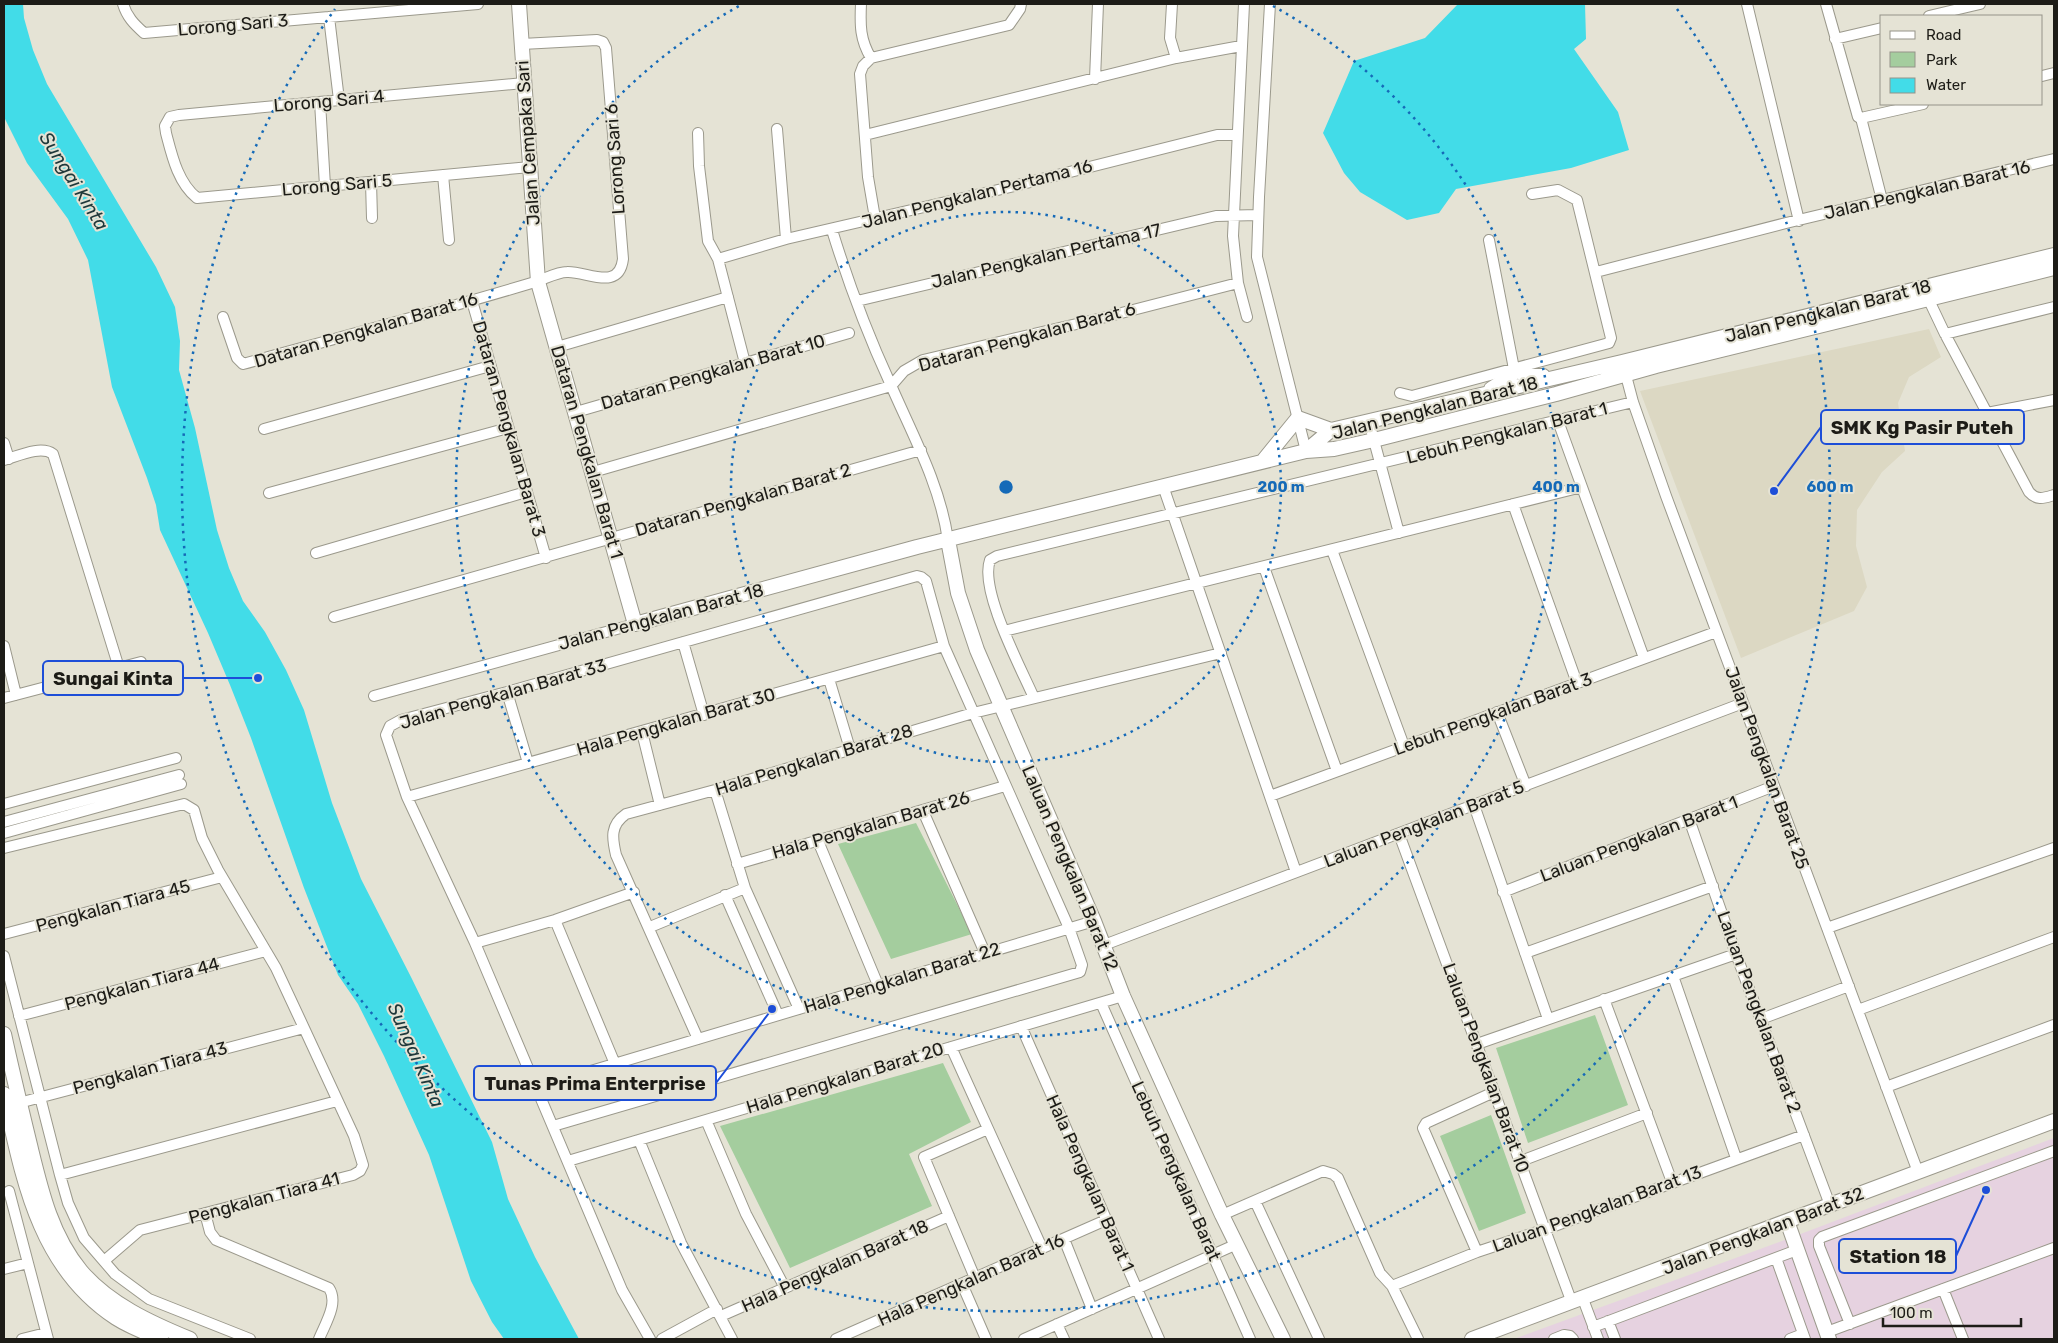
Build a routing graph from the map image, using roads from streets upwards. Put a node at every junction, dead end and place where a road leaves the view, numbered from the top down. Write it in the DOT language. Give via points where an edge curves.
graph roads {
  1 [pos="123,4"];
  2 [pos="478,4"];
  3 [pos="519,4"];
  4 [pos="861,4"];
  5 [pos="1021,4"];
  6 [pos="1098,4"];
  7 [pos="1172,4"];
  8 [pos="1244,4"];
  9 [pos="1270,4"];
  10 [pos="1748,4"];
  11 [pos="1826,4"];
  12 [pos="1980,4"];
  13 [pos="1932,15"];
  14 [pos="329,17"];
  15 [pos="1880,28"];
  16 [pos="1836,39"];
  17 [pos="522,44"];
  18 [pos="1241,46"];
  19 [pos="871,58"];
  20 [pos="1176,58"];
  21 [pos="1095,78"];
  22 [pos="524,83"];
  23 [pos="339,100"];
  24 [pos="320,102"];
  25 [pos="1918,105"];
  26 [pos="1860,118"];
  27 [pos="777,129"];
  28 [pos="698,133"];
  29 [pos="864,135"];
  30 [pos="1238,135"];
  31 [pos="171,152"];
  32 [pos="2054,159"];
  33 [pos="530,167"];
  34 [pos="443,175"];
  35 [pos="371,182"];
  36 [pos="325,186"];
  37 [pos="1532,194"];
  38 [pos="1882,200"];
  39 [pos="1235,215"];
  40 [pos="1258,215"];
  41 [pos="372,218"];
  42 [pos="875,218"];
  43 [pos="1799,220"];
  44 [pos="832,230"];
  45 [pos="786,239"];
  46 [pos="449,240"];
  47 [pos="1489,240"];
  48 [pos="2054,255"];
  49 [pos="718,259"];
  50 [pos="2054,268"];
  51 [pos="1596,272"];
  52 [pos="538,282"];
  53 [pos="1238,283"];
  54 [pos="1925,293"];
  55 [pos="728,297"];
  56 [pos="472,301"];
  57 [pos="856,301"];
  58 [pos="2054,307"];
  59 [pos="1247,316"];
  60 [pos="223,317"];
  61 [pos="850,332"];
  62 [pos="1945,334"];
  63 [pos="557,346"];
  64 [pos="745,363"];
  65 [pos="490,366"];
  66 [pos="1514,369"];
  67 [pos="1624,369"];
  68 [pos="1565,375"];
  69 [pos="891,386"];
  70 [pos="1517,387"];
  71 [pos="1400,393"];
  72 [pos="1556,394"];
  73 [pos="1472,398"];
  74 [pos="2054,400"];
  75 [pos="1633,402"];
  76 [pos="1486,411"];
  77 [pos="576,412"];
  78 [pos="1987,413"];
  79 [pos="1298,418"];
  80 [pos="1558,420"];
  81 [pos="1369,422"];
  82 [pos="508,428"];
  83 [pos="264,429"];
  84 [pos="1331,430"];
  85 [pos="1374,440"];
  86 [pos="4,443"];
  87 [pos="921,450"];
  88 [pos="1306,450"];
  89 [pos="6,459"];
  90 [pos="1263,461"];
  91 [pos="1380,464"];
  92 [pos="593,472"];
  93 [pos="1163,486"];
  94 [pos="1582,486"];
  95 [pos="526,492"];
  96 [pos="269,494"];
  97 [pos="2054,494"];
  98 [pos="1512,504"];
  99 [pos="1172,514"];
  100 [pos="1399,533"];
  101 [pos="612,537"];
  102 [pos="948,540"];
  103 [pos="1332,550"];
  104 [pos="316,553"];
  105 [pos="546,558"];
  106 [pos="1264,567"];
  107 [pos="1197,584"];
  108 [pos="334,617"];
  109 [pos="635,624"];
  110 [pos="1004,631"];
  111 [pos="1716,632"];
  112 [pos="683,642"];
  113 [pos="4,646"];
  114 [pos="944,646"];
  115 [pos="1221,653"];
  116 [pos="1644,658"];
  117 [pos="141,662"];
  118 [pos="118,668"];
  119 [pos="829,679"];
  120 [pos="1577,683"];
  121 [pos="507,692"];
  122 [pos="16,695"];
  123 [pos="374,696"];
  124 [pos="4,698"];
  125 [pos="1034,698"];
  126 [pos="1743,703"];
  127 [pos="1001,706"];
  128 [pos="1497,712"];
  129 [pos="973,713"];
  130 [pos="704,714"];
  131 [pos="642,732"];
  132 [pos="1404,746"];
  133 [pos="850,749"];
  134 [pos="176,758"];
  135 [pos="528,763"];
  136 [pos="1337,771"];
  137 [pos="180,780"];
  138 [pos="76,785"];
  139 [pos="1005,786"];
  140 [pos="1526,786"];
  141 [pos="1774,786"];
  142 [pos="715,790"];
  143 [pos="1270,796"];
  144 [pos="407,797"];
  145 [pos="4,804"];
  146 [pos="660,805"];
  147 [pos="1474,805"];
  148 [pos="82,806"];
  149 [pos="923,811"];
  150 [pos="1689,819"];
  151 [pos="4,822"];
  152 [pos="4,833"];
  153 [pos="1398,834"];
  154 [pos="818,840"];
  155 [pos="4,848"];
  156 [pos="2054,848"];
  157 [pos="737,864"];
  158 [pos="1296,872"];
  159 [pos="222,877"];
  160 [pos="1713,886"];
  161 [pos="745,888"];
  162 [pos="634,892"];
  163 [pos="1504,892"];
  164 [pos="725,895"];
  165 [pos="555,920"];
  166 [pos="1094,921"];
  167 [pos="650,926"];
  168 [pos="1069,928"];
  169 [pos="1827,928"];
  170 [pos="4,934"];
  171 [pos="2054,937"];
  172 [pos="475,944"];
  173 [pos="1104,945"];
  174 [pos="266,951"];
  175 [pos="985,953"];
  176 [pos="1525,953"];
  177 [pos="1736,954"];
  178 [pos="4,956"];
  179 [pos="1673,976"];
  180 [pos="878,985"];
  181 [pos="1848,986"];
  182 [pos="1123,996"];
  183 [pos="1604,999"];
  184 [pos="1101,1002"];
  185 [pos="799,1009"];
  186 [pos="1858,1010"];
  187 [pos="778,1015"];
  188 [pos="19,1016"];
  189 [pos="1548,1019"];
  190 [pos="1761,1019"];
  191 [pos="2054,1025"];
  192 [pos="1021,1026"];
  193 [pos="304,1028"];
  194 [pos="4,1034"];
  195 [pos="698,1039"];
  196 [pos="1477,1044"];
  197 [pos="951,1047"];
  198 [pos="615,1064"];
  199 [pos="537,1087"];
  200 [pos="1886,1087"];
  201 [pos="1494,1092"];
  202 [pos="40,1097"];
  203 [pos="337,1100"];
  204 [pos="10,1101"];
  205 [pos="1647,1113"];
  206 [pos="706,1120"];
  207 [pos="2054,1121"];
  208 [pos="553,1126"];
  209 [pos="988,1129"];
  210 [pos="1804,1134"];
  211 [pos="639,1140"];
  212 [pos="2054,1151"];
  213 [pos="1736,1158"];
  214 [pos="568,1161"];
  215 [pos="1521,1161"];
  216 [pos="1918,1172"];
  217 [pos="60,1175"];
  218 [pos="1672,1182"];
  219 [pos="34,1185"];
  220 [pos="6,1192"];
  221 [pos="1255,1201"];
  222 [pos="1830,1205"];
  223 [pos="205,1213"];
  224 [pos="1222,1215"];
  225 [pos="949,1216"];
  226 [pos="1106,1220"];
  227 [pos="1786,1221"];
  228 [pos="1546,1229"];
  229 [pos="1064,1239"];
  230 [pos="1237,1244"];
  231 [pos="1042,1248"];
  232 [pos="2054,1248"];
  233 [pos="1797,1250"];
  234 [pos="1477,1252"];
  235 [pos="1213,1254"];
  236 [pos="1776,1258"];
  237 [pos="104,1261"];
  238 [pos="28,1263"];
  239 [pos="4,1269"];
  240 [pos="975,1278"];
  241 [pos="962,1284"];
  242 [pos="1392,1286"];
  243 [pos="785,1288"];
  244 [pos="1137,1289"];
  245 [pos="1943,1289"];
  246 [pos="1578,1301"];
  247 [pos="1092,1309"];
  248 [pos="719,1313"];
  249 [pos="1608,1321"];
  250 [pos="1057,1324"];
  251 [pos="1850,1324"];
  252 [pos="1593,1327"];
  253 [pos="47,1336"];
  254 [pos="1828,1336"];
  255 [pos="1804,1337"];
  256 [pos="22,1339"];
  257 [pos="161,1339"];
  258 [pos="190,1339"];
  259 [pos="250,1339"];
  260 [pos="319,1339"];
  261 [pos="650,1339"];
  262 [pos="662,1339"];
  263 [pos="732,1339"];
  264 [pos="836,1339"];
  265 [pos="986,1339"];
  266 [pos="1024,1339"];
  267 [pos="1064,1339"];
  268 [pos="1159,1339"];
  269 [pos="1250,1339"];
  270 [pos="1282,1339"];
  271 [pos="1319,1339"];
  272 [pos="1418,1339"];
  273 [pos="1472,1339"];
  274 [pos="1554,1339"];
  275 [pos="1573,1339"];
  276 [pos="1598,1339"];
  277 [pos="1615,1339"];
  278 [pos="1790,1339"];
  279 [pos="1963,1339"];
  1 -- 14 [label="street, Lorong Sari 3" via="132,23 144,33"];
  2 -- 14 [label="street, Lorong Sari 3"];
  3 -- 17 [label="street, Jalan Cempaka Sari"];
  4 -- 19 [label="street" via="860,31"];
  5 -- 19 [label="street" via="1009,25"];
  6 -- 21 [label="street"];
  7 -- 20 [label="street" via="1170,38"];
  8 -- 18 [label="street"];
  9 -- 40 [label="street"];
  10 -- 43 [label="street"];
  11 -- 16 [label="street"];
  12 -- 13 [label="street"];
  14 -- 23 [label="street"];
  15 -- 16 [label="street"];
  16 -- 26 [label="street"];
  17 -- 22 [label="street, Jalan Cempaka Sari"];
  17 -- 52 [label="street, Lorong Sari 6" via="596,40 603,42 606,48 623,259 622,268 616,275 603,278 565,271"];
  18 -- 20 [label="street"];
  18 -- 30 [label="street"];
  19 -- 29 [label="street" via="862,66 860,74"];
  20 -- 21 [label="street"];
  21 -- 29 [label="street"];
  22 -- 23 [label="street, Lorong Sari 4"];
  22 -- 33 [label="street, Jalan Cempaka Sari"];
  23 -- 24 [label="street, Lorong Sari 4"];
  24 -- 31 [label="street, Lorong Sari 4" via="170,117 165,126"];
  24 -- 36 [label="street"];
  25 -- 26 [label="street"];
  26 -- 38 [label="street"];
  27 -- 45 [label="street"];
  28 -- 49 [label="street" via="708,241"];
  29 -- 42 [label="street"];
  30 -- 39 [label="street"];
  30 -- 42 [label="street, Jalan Pengkalan Pertama 16" via="1217,135"];
  31 -- 36 [label="street, Lorong Sari 5" via="189,192 197,198"];
  32 -- 38 [label="street, Jalan Pengkalan Barat 16"];
  33 -- 34 [label="street, Lorong Sari 5"];
  33 -- 52 [label="street, Jalan Cempaka Sari"];
  34 -- 35 [label="street, Lorong Sari 5"];
  34 -- 46 [label="street"];
  35 -- 36 [label="street, Lorong Sari 5"];
  35 -- 41 [label="street"];
  37 -- 51 [label="street" via="1558,190 1577,200"];
  38 -- 43 [label="street, Jalan Pengkalan Barat 16"];
  39 -- 40 [label="street, Jalan Pengkalan Pertama 17"];
  39 -- 53 [label="street" via="1233,242"];
  39 -- 57 [label="street, Jalan Pengkalan Pertama 17" via="1216,216"];
  40 -- 79 [label="street" via="1258,257"];
  42 -- 44 [label="street, Jalan Pengkalan Pertama 16"];
  43 -- 51 [label="street, Jalan Pengkalan Barat 16"];
  44 -- 45 [label="street, Jalan Pengkalan Pertama 16"];
  44 -- 57 [label="street, Laluan Pengkalan Barat 12"];
  45 -- 49 [label="street, Jalan Pengkalan Pertama 16"];
  47 -- 66 [label="street"];
  48 -- 54 [label="street, Jalan Pengkalan Barat 18"];
  49 -- 55 [label="street"];
  50 -- 54 [label="street, Jalan Pengkalan Barat 18"];
  51 -- 66 [label="street" via="1611,338 1609,343"];
  52 -- 56 [label="street, Dataran Pengkalan Barat 16"];
  52 -- 63 [label="street, Dataran Pengkalan Barat 1"];
  53 -- 59 [label="street"];
  53 -- 69 [label="street, Dataran Pengkalan Barat 6" via="923,360 904,371"];
  54 -- 62 [label="street"];
  54 -- 67 [label="street, Jalan Pengkalan Barat 18"];
  55 -- 63 [label="street"];
  55 -- 64 [label="street"];
  56 -- 60 [label="street, Dataran Pengkalan Barat 16" via="244,364 237,358"];
  56 -- 65 [label="street, Dataran Pengkalan Barat 3"];
  57 -- 69 [label="street, Laluan Pengkalan Barat 12"];
  58 -- 62 [label="street"];
  61 -- 64 [label="street, Dataran Pengkalan Barat 10"];
  62 -- 78 [label="street"];
  63 -- 77 [label="street, Dataran Pengkalan Barat 1"];
  64 -- 77 [label="street, Dataran Pengkalan Barat 10"];
  65 -- 82 [label="street, Dataran Pengkalan Barat 3"];
  65 -- 83 [label="street"];
  66 -- 68 [label="street" via="1531,376"];
  66 -- 70 [label="street"];
  66 -- 71 [label="street" via="1412,396"];
  66 -- 73 [label="street" via="1500,385"];
  67 -- 68 [label="street, Jalan Pengkalan Barat 18"];
  67 -- 72 [label="street, Jalan Pengkalan Barat 18"];
  67 -- 75 [label="street, Jalan Pengkalan Barat 25"];
  68 -- 70 [label="street, Jalan Pengkalan Barat 18"];
  69 -- 87 [label="street, Laluan Pengkalan Barat 12"];
  69 -- 92 [label="street, Dataran Pengkalan Barat 6"];
  70 -- 72 [label="street"];
  70 -- 73 [label="street, Jalan Pengkalan Barat 18"];
  70 -- 76 [label="street" via="1511,398"];
  72 -- 76 [label="street, Jalan Pengkalan Barat 18"];
  73 -- 81 [label="street, Jalan Pengkalan Barat 18"];
  74 -- 78 [label="street"];
  75 -- 80 [label="street, Lebuh Pengkalan Barat 1"];
  75 -- 111 [label="street, Jalan Pengkalan Barat 25"];
  76 -- 85 [label="street, Jalan Pengkalan Barat 18"];
  77 -- 92 [label="street, Dataran Pengkalan Barat 1"];
  78 -- 97 [label="street" via="2029,492 2042,499"];
  79 -- 84 [label="street"];
  79 -- 88 [label="street"];
  79 -- 90 [label="street"];
  80 -- 91 [label="street, Lebuh Pengkalan Barat 1"];
  80 -- 94 [label="street"];
  81 -- 84 [label="street, Jalan Pengkalan Barat 18"];
  81 -- 85 [label="street"];
  82 -- 95 [label="street, Dataran Pengkalan Barat 3"];
  82 -- 96 [label="street"];
  84 -- 88 [label="street, Jalan Pengkalan Barat 18"];
  85 -- 88 [label="street, Jalan Pengkalan Barat 18" via="1334,449"];
  85 -- 91 [label="street"];
  86 -- 89 [label="street"];
  87 -- 101 [label="street, Dataran Pengkalan Barat 2"];
  87 -- 102 [label="street, Laluan Pengkalan Barat 12"];
  88 -- 90 [label="street, Jalan Pengkalan Barat 18"];
  89 -- 118 [label="street" via="38,451 48,450 53,454"];
  90 -- 93 [label="street, Jalan Pengkalan Barat 18"];
  91 -- 99 [label="street, Lebuh Pengkalan Barat 1"];
  91 -- 100 [label="street"];
  92 -- 101 [label="street, Dataran Pengkalan Barat 1"];
  93 -- 99 [label="street"];
  93 -- 102 [label="street, Jalan Pengkalan Barat 18"];
  94 -- 98 [label="street"];
  94 -- 116 [label="street"];
  95 -- 104 [label="street"];
  95 -- 105 [label="street, Dataran Pengkalan Barat 3"];
  98 -- 100 [label="street"];
  98 -- 120 [label="street"];
  99 -- 107 [label="street"];
  99 -- 110 [label="street, Lebuh Pengkalan Barat 1" via="990,560 988,572"];
  100 -- 103 [label="street"];
  101 -- 105 [label="street, Dataran Pengkalan Barat 2"];
  101 -- 109 [label="street, Dataran Pengkalan Barat 1"];
  102 -- 109 [label="street, Jalan Pengkalan Barat 18"];
  102 -- 127 [label="street, Laluan Pengkalan Barat 12" via="958,593 976,650"];
  103 -- 106 [label="street"];
  103 -- 132 [label="street"];
  105 -- 108 [label="street, Dataran Pengkalan Barat 2"];
  106 -- 107 [label="street"];
  106 -- 136 [label="street"];
  107 -- 110 [label="street"];
  107 -- 115 [label="street"];
  109 -- 123 [label="street, Jalan Pengkalan Barat 18"];
  110 -- 125 [label="street"];
  111 -- 116 [label="street, Lebuh Pengkalan Barat 3"];
  111 -- 126 [label="street, Jalan Pengkalan Barat 25"];
  112 -- 114 [label="street, Jalan Pengkalan Barat 33" via="917,576 926,581"];
  112 -- 121 [label="street, Jalan Pengkalan Barat 33"];
  112 -- 130 [label="street"];
  113 -- 122 [label="street"];
  114 -- 119 [label="street, Hala Pengkalan Barat 30"];
  114 -- 129 [label="street"];
  115 -- 125 [label="street, Hala Pengkalan Barat 28"];
  115 -- 143 [label="street"];
  116 -- 120 [label="street, Lebuh Pengkalan Barat 3"];
  117 -- 118 [label="street"];
  118 -- 122 [label="street"];
  119 -- 130 [label="street, Hala Pengkalan Barat 30"];
  119 -- 133 [label="street"];
  120 -- 128 [label="street, Lebuh Pengkalan Barat 3"];
  121 -- 135 [label="street"];
  121 -- 144 [label="street, Jalan Pengkalan Barat 33" via="401,720 390,726 386,735"];
  122 -- 124 [label="street"];
  125 -- 127 [label="street, Hala Pengkalan Barat 28"];
  126 -- 140 [label="street, Laluan Pengkalan Barat 5"];
  126 -- 141 [label="street, Jalan Pengkalan Barat 25"];
  127 -- 129 [label="street, Hala Pengkalan Barat 28"];
  127 -- 166 [label="street, Laluan Pengkalan Barat 12"];
  128 -- 132 [label="street, Lebuh Pengkalan Barat 3"];
  128 -- 140 [label="street"];
  129 -- 133 [label="street, Hala Pengkalan Barat 28"];
  129 -- 139 [label="street"];
  130 -- 131 [label="street, Hala Pengkalan Barat 30"];
  131 -- 135 [label="street, Hala Pengkalan Barat 30"];
  131 -- 146 [label="street"];
  132 -- 136 [label="street, Lebuh Pengkalan Barat 3"];
  133 -- 142 [label="street, Hala Pengkalan Barat 28"];
  134 -- 138 [label="street"];
  135 -- 144 [label="street, Hala Pengkalan Barat 30"];
  136 -- 143 [label="street, Lebuh Pengkalan Barat 3"];
  137 -- 148 [label="street"];
  138 -- 145 [label="street"];
  138 -- 148 [label="street"];
  139 -- 149 [label="street, Hala Pengkalan Barat 26"];
  139 -- 168 [label="street"];
  140 -- 147 [label="street, Laluan Pengkalan Barat 5"];
  141 -- 150 [label="street, Laluan Pengkalan Barat 1"];
  141 -- 169 [label="street, Jalan Pengkalan Barat 25"];
  142 -- 146 [label="street, Hala Pengkalan Barat 28"];
  142 -- 157 [label="street"];
  143 -- 158 [label="street"];
  144 -- 172 [label="street, Jalan Pengkalan Barat 33"];
  146 -- 162 [label="street, Hala Pengkalan Barat 28" via="626,814 616,822 612,832 616,855"];
  147 -- 153 [label="street, Laluan Pengkalan Barat 5"];
  147 -- 163 [label="street"];
  148 -- 151 [label="street"];
  148 -- 152 [label="street"];
  149 -- 154 [label="street, Hala Pengkalan Barat 26"];
  149 -- 175 [label="street"];
  150 -- 160 [label="street, Laluan Pengkalan Barat 2"];
  150 -- 163 [label="street, Laluan Pengkalan Barat 1"];
  153 -- 158 [label="street, Laluan Pengkalan Barat 5"];
  153 -- 196 [label="street, Laluan Pengkalan Barat 10"];
  154 -- 157 [label="street, Hala Pengkalan Barat 26"];
  154 -- 180 [label="street"];
  155 -- 159 [label="street, Pengkalan Tiara 41" via="184,804 194,810 202,838"];
  156 -- 169 [label="street"];
  157 -- 161 [label="street"];
  158 -- 173 [label="street, Laluan Pengkalan Barat 5"];
  159 -- 170 [label="street, Pengkalan Tiara 45"];
  159 -- 174 [label="street, Pengkalan Tiara 41"];
  160 -- 176 [label="street"];
  160 -- 177 [label="street, Laluan Pengkalan Barat 2"];
  161 -- 164 [label="street"];
  161 -- 185 [label="street"];
  162 -- 165 [label="street"];
  162 -- 167 [label="street"];
  163 -- 176 [label="street"];
  164 -- 167 [label="street"];
  164 -- 187 [label="street"];
  165 -- 172 [label="street"];
  165 -- 198 [label="street"];
  166 -- 168 [label="street, Hala Pengkalan Barat 22"];
  166 -- 173 [label="street, Laluan Pengkalan Barat 12"];
  167 -- 195 [label="street"];
  168 -- 175 [label="street, Hala Pengkalan Barat 22"];
  168 -- 208 [label="street" via="1082,965 1080,972"];
  169 -- 181 [label="street, Jalan Pengkalan Barat 25"];
  171 -- 186 [label="street"];
  172 -- 199 [label="street, Jalan Pengkalan Barat 33"];
  173 -- 182 [label="street, Laluan Pengkalan Barat 12"];
  174 -- 188 [label="street, Pengkalan Tiara 44"];
  174 -- 193 [label="street, Pengkalan Tiara 41"];
  175 -- 180 [label="street, Hala Pengkalan Barat 22"];
  176 -- 189 [label="street"];
  177 -- 179 [label="street"];
  177 -- 190 [label="street, Laluan Pengkalan Barat 2"];
  178 -- 188 [label="street"];
  179 -- 183 [label="street"];
  179 -- 213 [label="street"];
  180 -- 185 [label="street, Hala Pengkalan Barat 22"];
  181 -- 186 [label="street, Jalan Pengkalan Barat 25"];
  181 -- 190 [label="street"];
  182 -- 184 [label="street, Hala Pengkalan Barat 20"];
  182 -- 224 [label="street, Laluan Pengkalan Barat 12"];
  183 -- 189 [label="street"];
  183 -- 205 [label="street"];
  184 -- 192 [label="street, Hala Pengkalan Barat 20"];
  184 -- 235 [label="street, Lebuh Pengkalan Barat"];
  185 -- 187 [label="street, Hala Pengkalan Barat 22"];
  186 -- 200 [label="street, Jalan Pengkalan Barat 25"];
  187 -- 195 [label="street, Hala Pengkalan Barat 22"];
  188 -- 202 [label="street"];
  189 -- 196 [label="street"];
  190 -- 210 [label="street, Laluan Pengkalan Barat 2"];
  191 -- 200 [label="street"];
  192 -- 197 [label="street, Hala Pengkalan Barat 20"];
  192 -- 226 [label="street, Hala Pengkalan Barat 1"];
  193 -- 202 [label="street, Pengkalan Tiara 43"];
  193 -- 203 [label="street, Pengkalan Tiara 41"];
  194 -- 204 [label="street"];
  195 -- 198 [label="street, Hala Pengkalan Barat 22"];
  196 -- 201 [label="street, Laluan Pengkalan Barat 10"];
  197 -- 206 [label="street, Hala Pengkalan Barat 20"];
  197 -- 209 [label="street"];
  198 -- 199 [label="street, Hala Pengkalan Barat 22"];
  199 -- 208 [label="street, Jalan Pengkalan Barat 33"];
  200 -- 216 [label="street, Jalan Pengkalan Barat 25"];
  201 -- 215 [label="street, Laluan Pengkalan Barat 10"];
  201 -- 234 [label="street" via="1426,1122 1423,1128"];
  202 -- 204 [label="street, Pengkalan Tiara 43"];
  202 -- 217 [label="street"];
  203 -- 217 [label="street"];
  203 -- 223 [label="street, Pengkalan Tiara 41" via="354,1136 363,1165 360,1171"];
  204 -- 219 [label="street"];
  205 -- 215 [label="street"];
  205 -- 218 [label="street"];
  206 -- 211 [label="street, Hala Pengkalan Barat 20"];
  206 -- 243 [label="street" via="746,1214"];
  207 -- 216 [label="street, Jalan Pengkalan Barat 32"];
  208 -- 214 [label="street, Jalan Pengkalan Barat 33"];
  209 -- 225 [label="street" via="924,1157"];
  209 -- 231 [label="street"];
  210 -- 213 [label="street, Laluan Pengkalan Barat 13"];
  210 -- 222 [label="street, Laluan Pengkalan Barat 2"];
  211 -- 214 [label="street, Hala Pengkalan Barat 20"];
  211 -- 248 [label="street" via="682,1242"];
  212 -- 251 [label="street" via="1818,1240"];
  213 -- 218 [label="street, Laluan Pengkalan Barat 13"];
  214 -- 261 [label="street, Jalan Pengkalan Barat 33" via="622,1290"];
  215 -- 228 [label="street, Laluan Pengkalan Barat 10"];
  216 -- 222 [label="street, Jalan Pengkalan Barat 32"];
  217 -- 237 [label="street" via="84,1238"];
  218 -- 228 [label="street, Laluan Pengkalan Barat 13"];
  219 -- 220 [label="street"];
  219 -- 257 [label="street" via="36,1217 52,1250 73,1280 117,1319"];
  219 -- 258 [label="street" via="62,1244 82,1272 133,1313"];
  220 -- 238 [label="street"];
  221 -- 224 [label="street"];
  221 -- 242 [label="street" via="1323,1170 1333,1174 1338,1178 1380,1273"];
  221 -- 271 [label="street"];
  222 -- 227 [label="street, Jalan Pengkalan Barat 32"];
  223 -- 237 [label="street, Pengkalan Tiara 41" via="140,1230"];
  223 -- 260 [label="street" via="210,1232 216,1240 329,1288 333,1297"];
  224 -- 230 [label="street, Laluan Pengkalan Barat 12"];
  225 -- 240 [label="street"];
  225 -- 243 [label="street, Hala Pengkalan Barat 18"];
  226 -- 229 [label="street, Hala Pengkalan Barat 16"];
  226 -- 244 [label="street, Hala Pengkalan Barat 1"];
  227 -- 233 [label="street"];
  227 -- 246 [label="street, Jalan Pengkalan Barat 32"];
  228 -- 234 [label="street, Laluan Pengkalan Barat 13"];
  228 -- 246 [label="street, Laluan Pengkalan Barat 10"];
  229 -- 231 [label="street, Hala Pengkalan Barat 16"];
  229 -- 247 [label="street"];
  230 -- 235 [label="street"];
  230 -- 270 [label="street, Laluan Pengkalan Barat 12"];
  231 -- 240 [label="street, Hala Pengkalan Barat 16"];
  232 -- 245 [label="street"];
  233 -- 236 [label="street"];
  233 -- 254 [label="street"];
  234 -- 242 [label="street, Laluan Pengkalan Barat 13"];
  235 -- 244 [label="street"];
  235 -- 269 [label="street, Lebuh Pengkalan Barat"];
  236 -- 249 [label="street"];
  236 -- 255 [label="street"];
  237 -- 259 [label="street" via="121,1279 149,1299"];
  238 -- 239 [label="street"];
  238 -- 253 [label="street"];
  240 -- 241 [label="street, Hala Pengkalan Barat 16"];
  241 -- 264 [label="street, Hala Pengkalan Barat 16"];
  241 -- 265 [label="street"];
  242 -- 272 [label="street"];
  243 -- 248 [label="street, Hala Pengkalan Barat 18"];
  244 -- 247 [label="street"];
  244 -- 268 [label="street, Hala Pengkalan Barat 1"];
  245 -- 251 [label="street"];
  245 -- 279 [label="street"];
  246 -- 252 [label="street, Laluan Pengkalan Barat 10"];
  246 -- 273 [label="street, Jalan Pengkalan Barat 32"];
  247 -- 250 [label="street"];
  248 -- 262 [label="street, Hala Pengkalan Barat 18"];
  248 -- 263 [label="street"];
  249 -- 252 [label="street"];
  249 -- 277 [label="street"];
  250 -- 266 [label="street"];
  250 -- 267 [label="street"];
  251 -- 254 [label="street"];
  252 -- 276 [label="street, Laluan Pengkalan Barat 10"];
  253 -- 256 [label="street"];
  255 -- 278 [label="street"];
  274 -- 275 [label="street" via="1564,1336"];
}
